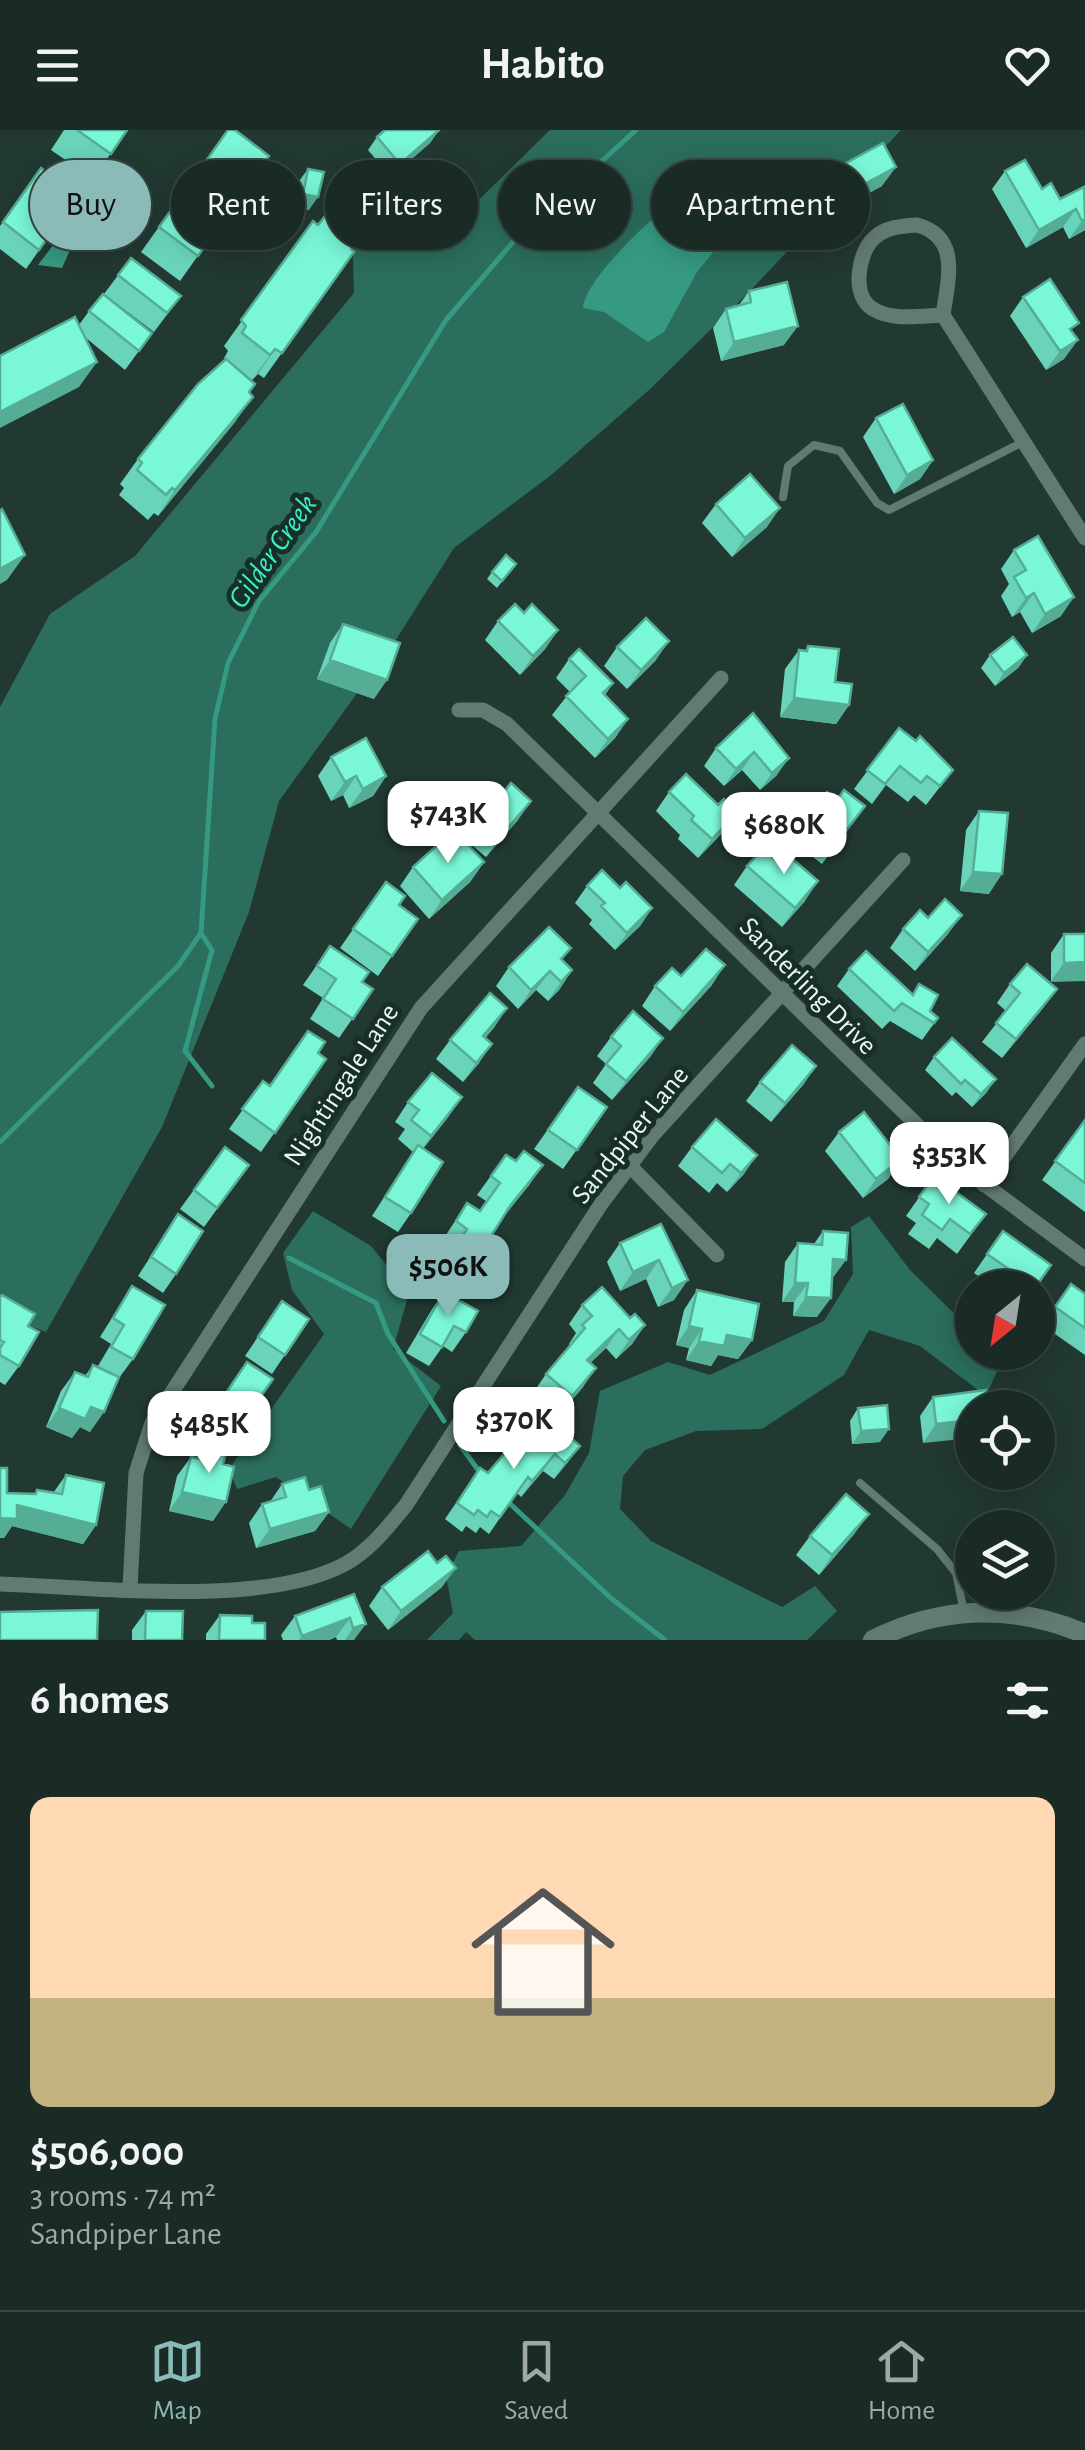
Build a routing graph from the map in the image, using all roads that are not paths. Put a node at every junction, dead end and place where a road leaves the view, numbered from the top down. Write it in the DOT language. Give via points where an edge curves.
graph roads {
  1 [pos="943,315"];
  2 [pos="1022,442"];
  3 [pos="782,497"];
  4 [pos="1085,538"];
  5 [pos="721,678"];
  6 [pos="459,710"];
  7 [pos="599,813"];
  8 [pos="903,860"];
  9 [pos="784,994"];
  10 [pos="1085,1044"];
  11 [pos="630,1166"];
  12 [pos="984,1185"];
  13 [pos="717,1255"];
  14 [pos="1085,1260"];
  15 [pos="860,1483"];
  16 [pos="0,1584"];
  17 [pos="130,1588"];
  18 [pos="964,1612"];
  19 [pos="1085,1634"];
  20 [pos="873,1640"];
  1 -- 1 [label="street" via="950,263 941,238 917,225 898,226 872,240 860,268 868,305 887,314"];
  1 -- 2 [label="street"];
  2 -- 3 [label="lane" via="889,510 840,451 814,445 788,466"];
  2 -- 4 [label="street"];
  5 -- 7 [label="street, Nightingale Lane"];
  6 -- 7 [label="street, Sanderling Drive" via="483,710 507,724"];
  7 -- 9 [label="street, Sanderling Drive"];
  7 -- 17 [label="street, Nightingale Lane" via="420,1008 160,1407 136,1472"];
  8 -- 9 [label="street, Sandpiper Lane"];
  9 -- 11 [label="street, Sandpiper Lane"];
  9 -- 12 [label="street, Sanderling Drive"];
  10 -- 12 [label="street"];
  11 -- 13 [label="street"];
  11 -- 17 [label="street, Sandpiper Lane" via="406,1505 368,1548 325,1574 274,1588"];
  12 -- 14 [label="street, Sanderling Drive"];
  15 -- 18 [label="lane" via="956,1573"];
  16 -- 17 [label="street, Sandpiper Lane"];
  18 -- 19 [label="street" via="1027,1615"];
  18 -- 20 [label="street"];
}
